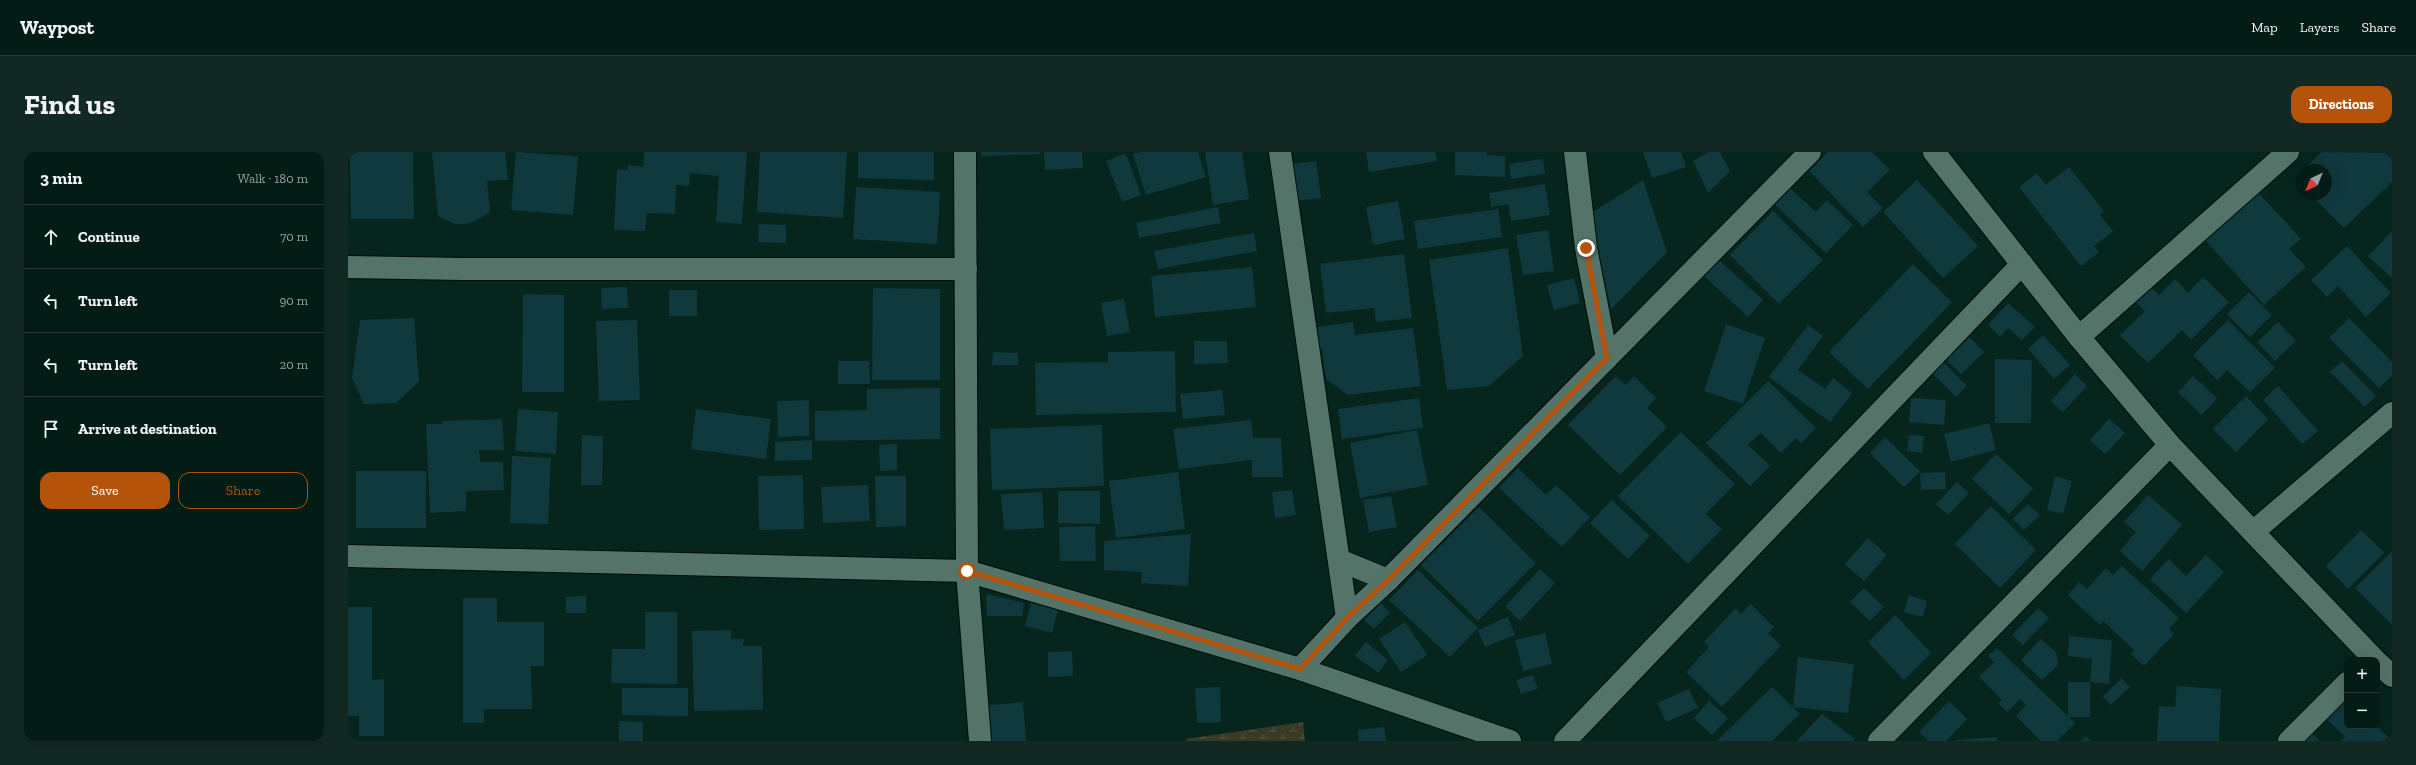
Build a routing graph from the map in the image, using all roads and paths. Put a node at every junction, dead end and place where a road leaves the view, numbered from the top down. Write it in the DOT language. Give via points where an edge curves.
graph roads {
  1 [pos="965,152"];
  2 [pos="1280,152"];
  3 [pos="1574,152"];
  4 [pos="1810,152"];
  5 [pos="1934,152"];
  6 [pos="2288,152"];
  7 [pos="2022,264"];
  8 [pos="348,267"];
  9 [pos="966,269"];
  10 [pos="2079,336"];
  11 [pos="1607,358"];
  12 [pos="2392,413"];
  13 [pos="2170,445"];
  14 [pos="2253,532"];
  15 [pos="348,556"];
  16 [pos="1339,560"];
  17 [pos="967,571"];
  18 [pos="1388,580"];
  19 [pos="1347,618"];
  20 [pos="2371,657"];
  21 [pos="2380,665"];
  22 [pos="1300,669"];
  23 [pos="2392,676"];
  24 [pos="2344,686"];
  25 [pos="980,741"];
  26 [pos="1510,741"];
  27 [pos="1565,741"];
  28 [pos="1879,741"];
  29 [pos="2289,741"];
  1 -- 9 [label="street"];
  2 -- 16 [label="street"];
  3 -- 11 [label="street" via="1586,248"];
  4 -- 11 [label="street"];
  5 -- 7 [label="street"];
  6 -- 10 [label="street"];
  7 -- 10 [label="street"];
  7 -- 27 [label="street"];
  8 -- 9 [label="street"];
  9 -- 17 [label="street"];
  10 -- 13 [label="street"];
  11 -- 18 [label="street"];
  12 -- 14 [label="street"];
  13 -- 14 [label="street"];
  13 -- 28 [label="street"];
  14 -- 20 [label="street"];
  15 -- 17 [label="street"];
  16 -- 18 [label="street"];
  16 -- 19 [label="street"];
  17 -- 22 [label="street"];
  17 -- 25 [label="street"];
  18 -- 19 [label="street"];
  19 -- 22 [label="street"];
  21 -- 23 [label="street"];
  22 -- 26 [label="street"];
  24 -- 29 [label="street"];
}
